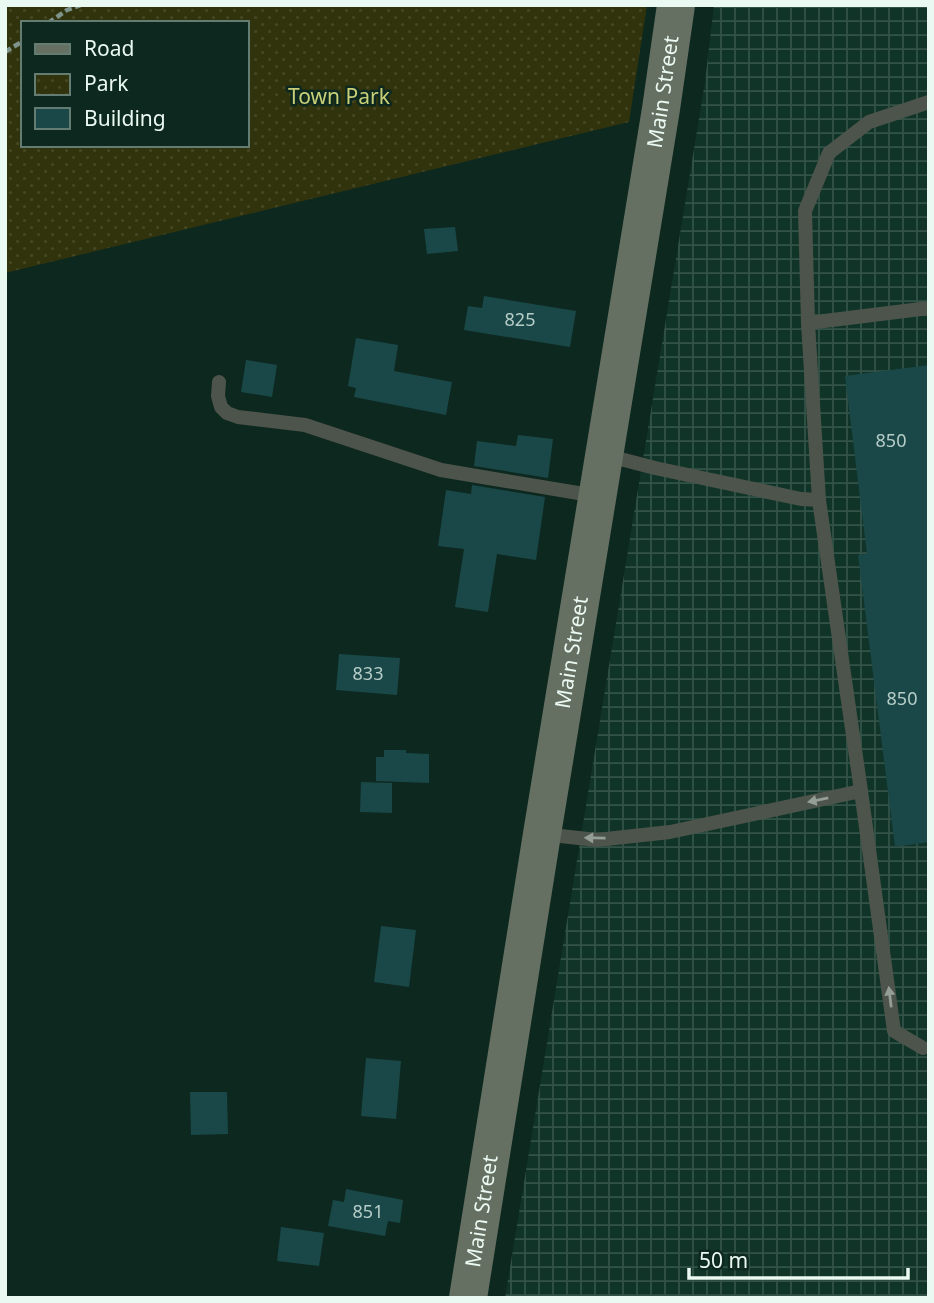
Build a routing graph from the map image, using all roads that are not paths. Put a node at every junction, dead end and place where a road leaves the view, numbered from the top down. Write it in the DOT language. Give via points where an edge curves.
graph roads {
  1 [pos="676,5"];
  2 [pos="929,102"];
  3 [pos="929,308"];
  4 [pos="808,323"];
  5 [pos="219,382"];
  6 [pos="604,454"];
  7 [pos="597,496"];
  8 [pos="819,500"];
  9 [pos="861,790"];
  10 [pos="542,834"];
  11 [pos="927,1051"];
  12 [pos="468,1298"];
  1 -- 6 [label="main road, Main Street"];
  2 -- 4 [label="lane" via="869,122 829,153 805,211"];
  3 -- 4 [label="lane"];
  4 -- 8 [label="lane"];
  5 -- 7 [label="lane" via="221,407 238,417 305,425 441,470"];
  6 -- 7 [label="main road, Main Street"];
  6 -- 8 [label="lane"];
  7 -- 10 [label="main road, Main Street"];
  8 -- 9 [label="lane"];
  9 -- 10 [label="lane, one-way" via="670,832 597,840"];
  11 -- 9 [label="lane, one-way" via="894,1031"];
  10 -- 12 [label="main road, Main Street"];
}
